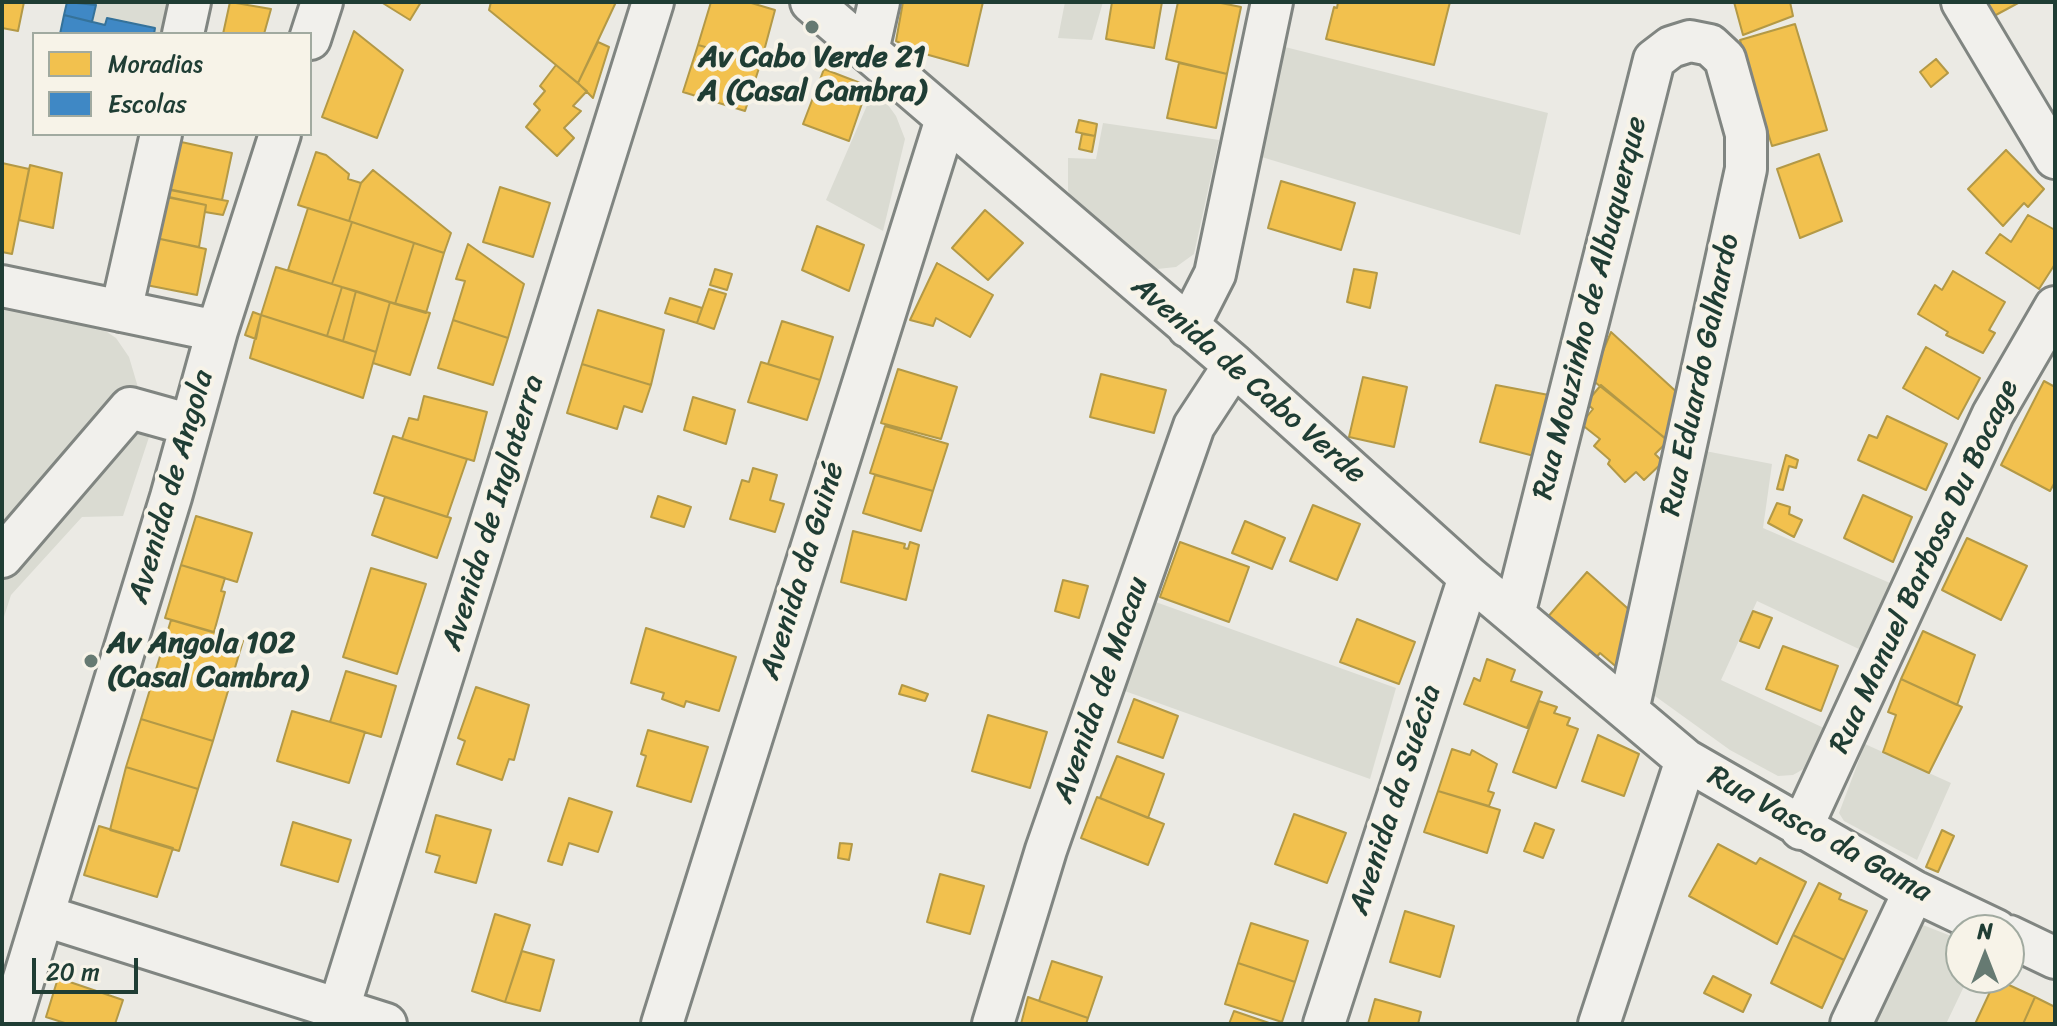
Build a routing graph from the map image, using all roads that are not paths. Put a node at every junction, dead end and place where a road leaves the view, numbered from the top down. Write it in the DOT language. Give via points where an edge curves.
graph roads {
  1 [pos="190,2"];
  2 [pos="322,2"];
  3 [pos="653,2"];
  4 [pos="811,2"];
  5 [pos="879,2"];
  6 [pos="1272,2"];
  7 [pos="1962,2"];
  8 [pos="183,32"];
  9 [pos="312,33"];
  10 [pos="1710,45"];
  11 [pos="868,51"];
  12 [pos="946,119"];
  13 [pos="161,136"];
  14 [pos="279,136"];
  15 [pos="2055,158"];
  16 [pos="2,286"];
  17 [pos="2055,307"];
  18 [pos="121,311"];
  19 [pos="1188,327"];
  20 [pos="217,331"];
  21 [pos="1234,365"];
  22 [pos="191,425"];
  23 [pos="2,557"];
  24 [pos="1469,577"];
  25 [pos="1514,615"];
  26 [pos="1628,711"];
  27 [pos="1686,760"];
  28 [pos="1801,829"];
  29 [pos="1914,891"];
  30 [pos="1962,914"];
  31 [pos="45,916"];
  32 [pos="2025,944"];
  33 [pos="2055,958"];
  34 [pos="336,1016"];
  35 [pos="10,1024"];
  36 [pos="386,1024"];
  37 [pos="662,1024"];
  38 [pos="993,1024"];
  39 [pos="1324,1024"];
  40 [pos="1599,1024"];
  41 [pos="1851,1024"];
  1 -- 8 [label="street"];
  2 -- 9 [label="street"];
  3 -- 34 [label="street, Avenida de Inglaterra"];
  4 -- 11 [label="street, Avenida de Cabo Verde"];
  5 -- 11 [label="street"];
  6 -- 19 [label="street" via="1215,274"];
  7 -- 15 [label="street"];
  10 -- 25 [label="street, Rua Mouzinho de Albuquerque" via="1690,41 1654,60"];
  10 -- 26 [label="street, Rua Eduardo Galhardo" via="1725,59 1746,134 1746,169"];
  11 -- 12 [label="street, Avenida de Cabo Verde"];
  12 -- 19 [label="street, Avenida de Cabo Verde"];
  12 -- 37 [label="street, Avenida da Guiné"];
  13 -- 18 [label="street"];
  14 -- 20 [label="street, Avenida de Angola"];
  16 -- 18 [label="street"];
  17 -- 28 [label="street, Rua Manuel Barbosa Du Bocage" via="1993,414"];
  18 -- 20 [label="street"];
  19 -- 21 [label="street, Avenida de Cabo Verde"];
  20 -- 22 [label="street, Avenida de Angola"];
  21 -- 24 [label="street, Avenida de Cabo Verde"];
  21 -- 38 [label="street, Avenida de Macau" via="1194,426 1046,850"];
  22 -- 23 [label="street" via="130,408"];
  22 -- 31 [label="street, Avenida de Angola"];
  24 -- 25 [label="street, Avenida de Cabo Verde"];
  24 -- 39 [label="street, Avenida da Suécia"];
  25 -- 26 [label="street, Avenida de Cabo Verde"];
  26 -- 27 [label="street, Avenida de Cabo Verde"];
  27 -- 28 [label="street, Rua Vasco da Gama"];
  27 -- 40 [label="street"];
  28 -- 29 [label="street, Rua Vasco da Gama"];
  29 -- 30 [label="street, Rua Vasco da Gama"];
  29 -- 41 [label="street"];
  31 -- 34 [label="street"];
  31 -- 35 [label="street, Avenida de Angola"];
  32 -- 33 [label="street"];
  34 -- 36 [label="street"];
}
